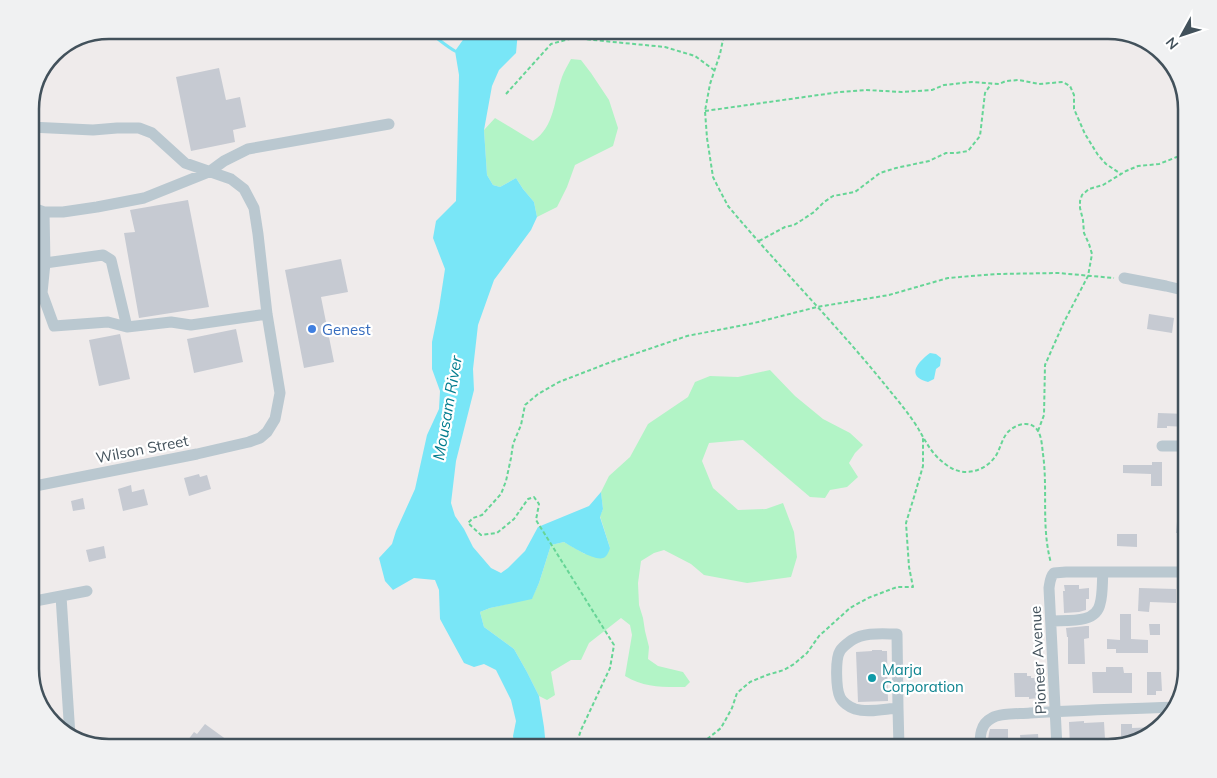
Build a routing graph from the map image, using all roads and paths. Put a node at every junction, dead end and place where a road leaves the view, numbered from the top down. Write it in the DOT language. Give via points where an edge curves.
graph roads {
  1 [pos="569,39"];
  2 [pos="583,39"];
  3 [pos="723,39"];
  4 [pos="714,70"];
  5 [pos="991,84"];
  6 [pos="506,94"];
  7 [pos="705,111"];
  8 [pos="389,124"];
  9 [pos="39,127"];
  10 [pos="1178,157"];
  11 [pos="210,172"];
  12 [pos="1121,174"];
  13 [pos="39,210"];
  14 [pos="44,212"];
  15 [pos="759,241"];
  16 [pos="45,263"];
  17 [pos="1088,276"];
  18 [pos="1124,278"];
  19 [pos="1178,289"];
  20 [pos="817,307"];
  21 [pos="267,314"];
  22 [pos="127,327"];
  23 [pos="1038,431"];
  24 [pos="923,438"];
  25 [pos="1162,446"];
  26 [pos="1178,446"];
  27 [pos="39,486"];
  28 [pos="1103,572"];
  29 [pos="1178,572"];
  30 [pos="1054,573"];
  31 [pos="87,591"];
  32 [pos="61,596"];
  33 [pos="39,600"];
  34 [pos="1051,621"];
  35 [pos="1167,707"];
  36 [pos="1055,711"];
  37 [pos="898,714"];
  38 [pos="69,727"];
  39 [pos="578,739"];
  40 [pos="707,739"];
  41 [pos="899,739"];
  42 [pos="980,739"];
  43 [pos="1057,739"];
  1 -- 6 [label="path" via="551,44"];
  2 -- 4 [label="path" via="665,47 695,56"];
  3 -- 4 [label="path"];
  4 -- 7 [label="path"];
  5 -- 7 [label="path" via="972,82 901,92 840,92"];
  5 -- 12 [label="path" via="1019,80 1039,84 1063,82 1070,86 1074,109 1085,134 1106,164"];
  5 -- 15 [label="path" via="985,93 980,136 968,152 946,153 929,161 880,173 855,192 833,196 794,225"];
  7 -- 15 [label="path" via="709,156 716,182 728,206"];
  8 -- 11 [label="street" via="248,149"];
  9 -- 11 [label="street" via="140,128 152,133 185,162"];
  10 -- 12 [label="path" via="1159,164 1138,166"];
  11 -- 14 [label="street" via="144,198 63,212"];
  11 -- 21 [label="street" via="231,179 244,189 254,208"];
  12 -- 17 [label="path" via="1084,192 1080,201 1084,233 1092,254"];
  13 -- 14 [label="street"];
  14 -- 16 [label="street"];
  15 -- 20 [label="path"];
  16 -- 22 [label="street" via="103,255 110,260"];
  16 -- 22 [label="street" via="42,293 54,326 108,322"];
  17 -- 18 [label="path"];
  17 -- 20 [label="path" via="1040,273 948,278 889,295"];
  17 -- 23 [label="path" via="1046,366 1044,415"];
  18 -- 19 [label="street"];
  20 -- 24 [label="path" via="885,384"];
  20 -- 39 [label="path" via="687,336 559,382 525,405 501,494 482,515 468,522 481,535 497,533 514,519 528,499 534,497 538,504 536,520 609,635 614,645 610,668"];
  21 -- 22 [label="street" via="191,326 171,322"];
  21 -- 27 [label="street, Wilson Street" via="280,393 275,419 260,438"];
  23 -- 24 [label="path" via="1031,424 1017,426 1006,435 994,458 985,466 976,471 961,472 942,462"];
  23 -- 30 [label="path" via="1044,461 1047,543"];
  24 -- 40 [label="path" via="923,466 906,523 913,587 897,587 850,608 794,664 750,682 737,693 721,728"];
  25 -- 26 [label="street"];
  28 -- 29 [label="street"];
  28 -- 30 [label="street"];
  28 -- 34 [label="street" via="1097,612 1084,619"];
  30 -- 34 [label="street, Pioneer Avenue" via="1050,580"];
  31 -- 32 [label="street"];
  32 -- 33 [label="street"];
  32 -- 38 [label="street"];
  34 -- 36 [label="street, Pioneer Avenue" via="1059,681"];
  35 -- 36 [label="street" via="1079,705"];
  36 -- 42 [label="street" via="993,717 981,730"];
  36 -- 43 [label="street, Pioneer Avenue"];
  37 -- 37 [label="street" via="897,634 853,639 840,650 837,663 839,695 856,709"];
  37 -- 41 [label="street"];
}
